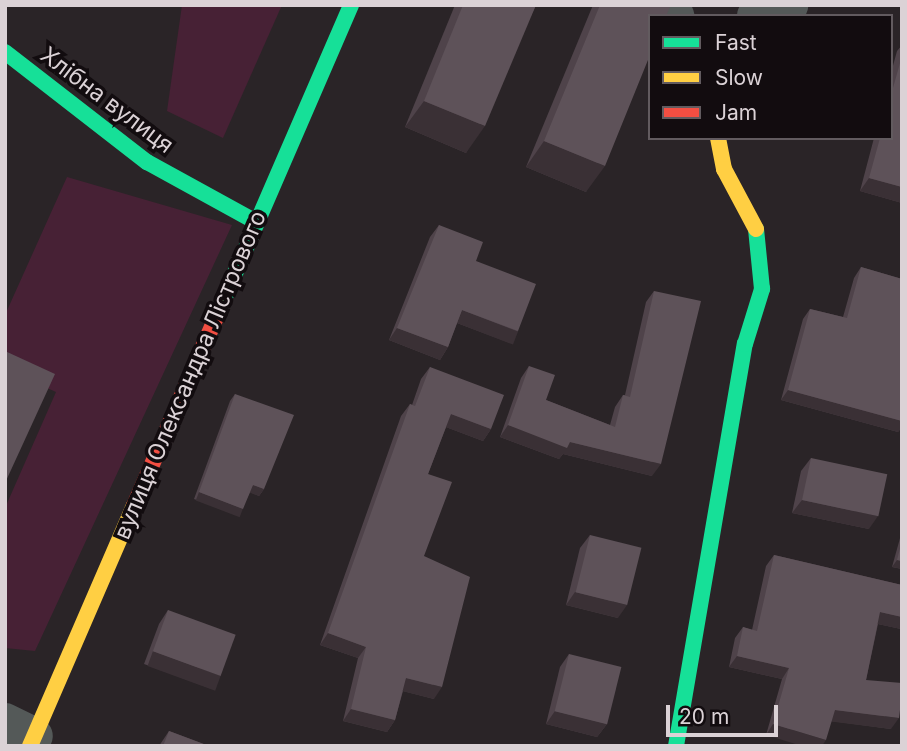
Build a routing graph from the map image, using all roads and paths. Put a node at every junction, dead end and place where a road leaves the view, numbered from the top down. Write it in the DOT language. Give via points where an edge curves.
graph roads {
  1 [pos="351,5"];
  2 [pos="636,5"];
  3 [pos="789,5"];
  4 [pos="668,14"];
  5 [pos="762,14"];
  6 [pos="5,52"];
  7 [pos="718,140"];
  8 [pos="256,222"];
  9 [pos="23,735"];
  10 [pos="676,746"];
  1 -- 8 [label="street, вулиця Олександра Лістрового"];
  2 -- 4 [label="street"];
  3 -- 5 [label="street"];
  6 -- 8 [label="street, Хлібна вулиця" via="147,162"];
  7 -- 10 [label="street" via="724,169 758,233 762,289 745,344"];
  8 -- 9 [label="street, вулиця Олександра Лістрового"];
}
